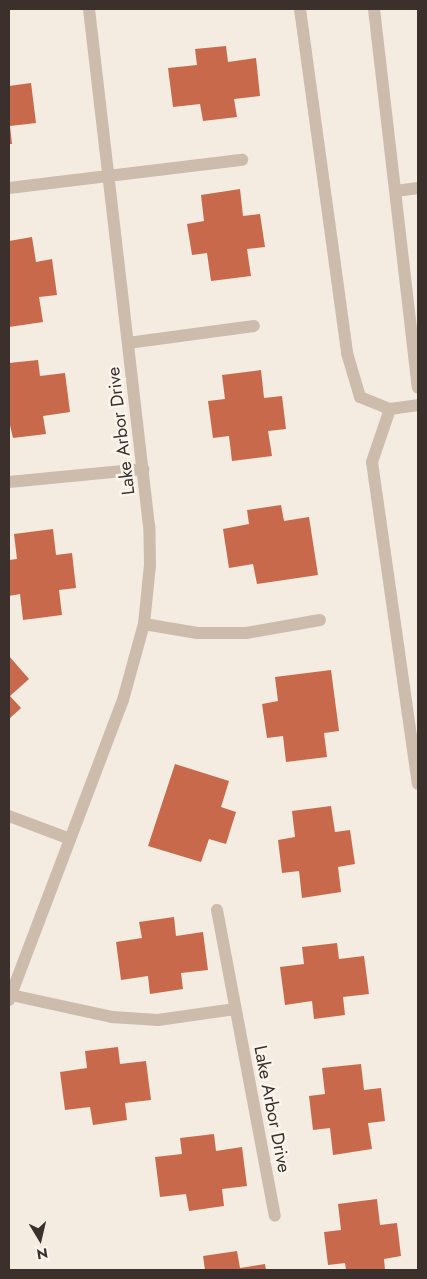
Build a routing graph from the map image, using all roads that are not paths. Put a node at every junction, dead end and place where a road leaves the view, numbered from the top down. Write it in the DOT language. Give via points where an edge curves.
graph roads {
  1 [pos="89,9"];
  2 [pos="300,9"];
  3 [pos="374,9"];
  4 [pos="242,160"];
  5 [pos="109,176"];
  6 [pos="9,188"];
  7 [pos="418,188"];
  8 [pos="396,191"];
  9 [pos="254,326"];
  10 [pos="128,343"];
  11 [pos="418,387"];
  12 [pos="418,405"];
  13 [pos="390,409"];
  14 [pos="143,469"];
  15 [pos="9,482"];
  16 [pos="320,620"];
  17 [pos="144,624"];
  18 [pos="418,784"];
  19 [pos="9,816"];
  20 [pos="70,838"];
  21 [pos="216,910"];
  22 [pos="10,998"];
  23 [pos="236,1009"];
  24 [pos="275,1216"];
  1 -- 5 [label="street, Lake Arbor Drive"];
  2 -- 13 [label="street" via="347,353 360,397"];
  3 -- 8 [label="street"];
  4 -- 5 [label="street"];
  5 -- 6 [label="street"];
  5 -- 10 [label="street, Lake Arbor Drive"];
  7 -- 8 [label="street"];
  8 -- 11 [label="street"];
  9 -- 10 [label="street"];
  10 -- 14 [label="street, Lake Arbor Drive"];
  12 -- 13 [label="street"];
  13 -- 18 [label="street" via="372,462"];
  14 -- 15 [label="street"];
  14 -- 17 [label="street, Lake Arbor Drive" via="150,566"];
  16 -- 17 [label="street" via="246,633 197,633"];
  17 -- 20 [label="street, Lake Arbor Drive" via="123,700"];
  19 -- 20 [label="street"];
  20 -- 22 [label="street, Lake Arbor Drive"];
  21 -- 23 [label="street, Lake Arbor Drive"];
  22 -- 23 [label="street, Lake Arbor Drive" via="112,1017 158,1020"];
  23 -- 24 [label="street, Lake Arbor Drive"];
}
